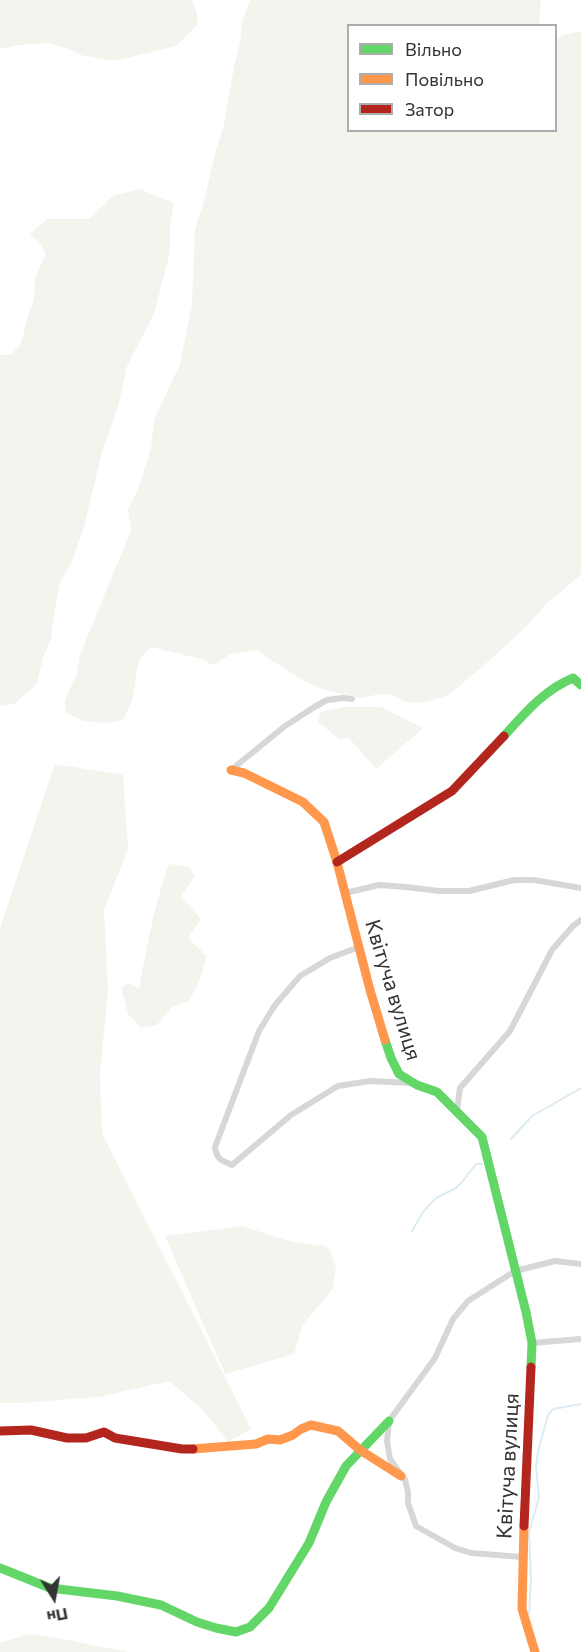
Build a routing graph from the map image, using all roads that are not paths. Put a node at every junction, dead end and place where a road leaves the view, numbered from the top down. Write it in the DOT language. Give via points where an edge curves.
graph roads {
  1 [pos="581,685"];
  2 [pos="352,699"];
  3 [pos="231,770"];
  4 [pos="337,862"];
  5 [pos="581,888"];
  6 [pos="345,893"];
  7 [pos="581,920"];
  8 [pos="359,947"];
  9 [pos="415,1083"];
  10 [pos="457,1111"];
  11 [pos="581,1264"];
  12 [pos="515,1271"];
  13 [pos="581,1339"];
  14 [pos="532,1342"];
  15 [pos="389,1421"];
  16 [pos="0,1431"];
  17 [pos="360,1450"];
  18 [pos="401,1476"];
  19 [pos="522,1557"];
  20 [pos="0,1568"];
  21 [pos="536,1652"];
  1 -- 4 [label="street" via="573,678 546,693 452,792"];
  2 -- 3 [label="street" via="327,700 316,706"];
  3 -- 4 [label="street, Квітуча вулиця" via="310,807 324,822"];
  4 -- 6 [label="street, Квітуча вулиця"];
  5 -- 6 [label="street" via="514,880 469,891 379,885"];
  6 -- 8 [label="street, Квітуча вулиця"];
  7 -- 10 [label="street" via="552,950 510,1031 460,1088"];
  8 -- 9 [label="street, Квітуча вулиця" via="391,1058 399,1074"];
  8 -- 9 [label="street" via="300,976 275,1005 259,1031 215,1148 216,1155 232,1165 291,1114 338,1086 370,1081"];
  9 -- 10 [label="street, Квітуча вулиця" via="437,1092"];
  10 -- 12 [label="street, Квітуча вулиця" via="482,1137"];
  11 -- 12 [label="street" via="555,1261"];
  12 -- 14 [label="street, Квітуча вулиця"];
  12 -- 15 [label="street" via="468,1301 453,1319 435,1358"];
  13 -- 14 [label="street"];
  14 -- 19 [label="street, Квітуча вулиця"];
  15 -- 17 [label="street"];
  15 -- 18 [label="street, Квітуча вулиця" via="390,1459"];
  16 -- 17 [label="street" via="31,1430 67,1438 86,1438 104,1432 115,1438 182,1449 280,1440 311,1425 338,1431"];
  17 -- 18 [label="street"];
  17 -- 20 [label="street" via="346,1466 309,1543 269,1608 250,1627 236,1632 197,1622 161,1605 50,1588"];
  18 -- 19 [label="street, Квітуча вулиця" via="416,1526 471,1554"];
  19 -- 21 [label="street, Квітуча вулиця" via="522,1609"];
}
